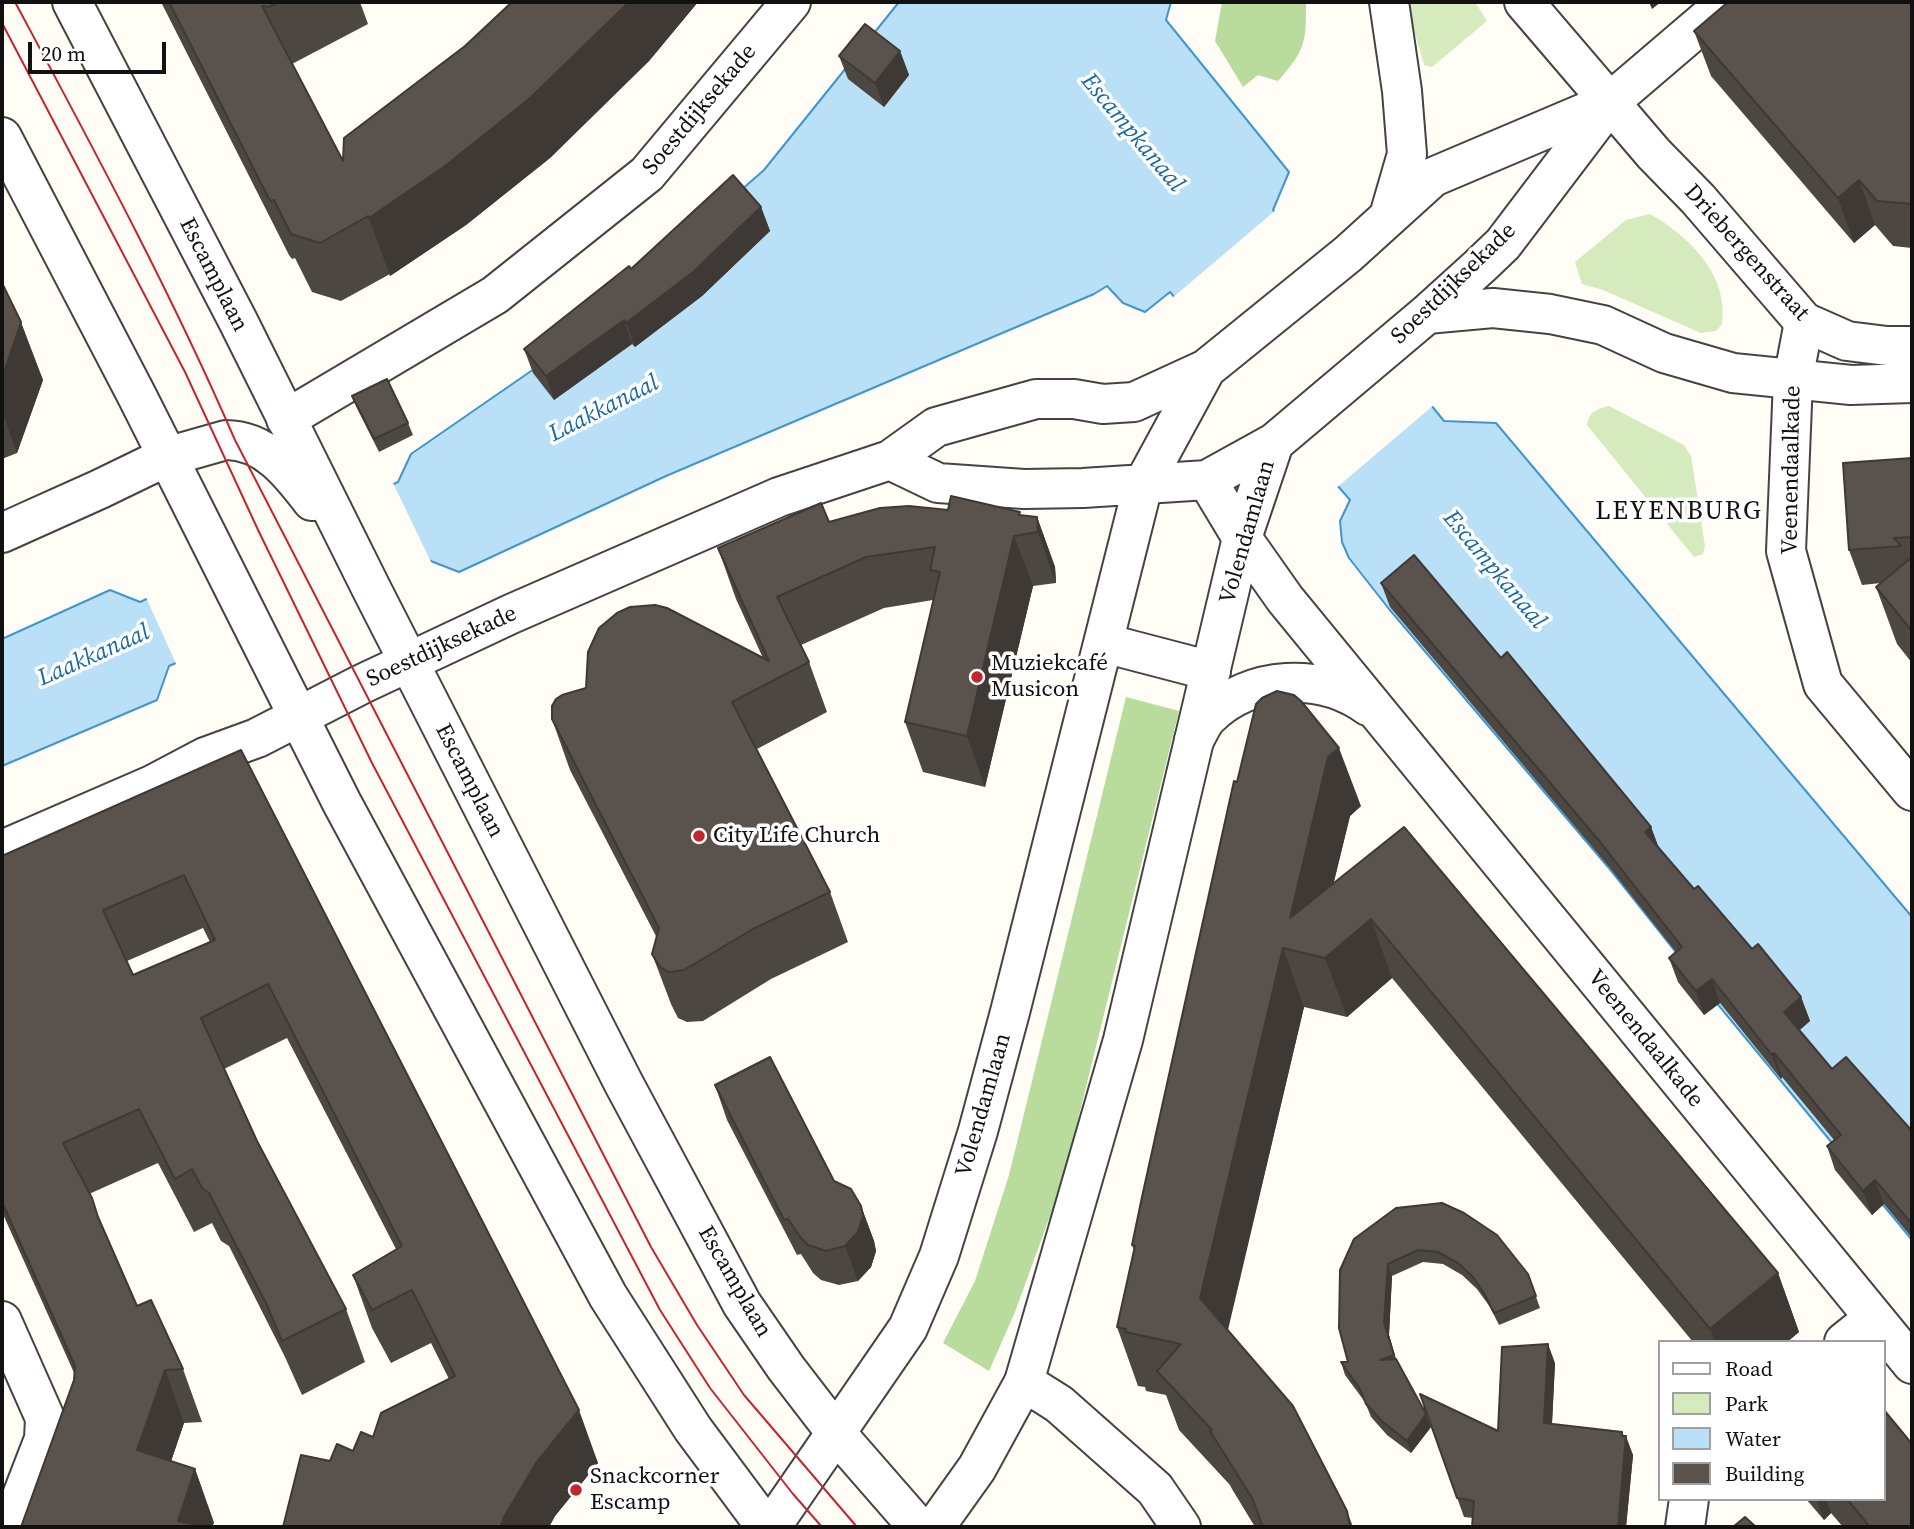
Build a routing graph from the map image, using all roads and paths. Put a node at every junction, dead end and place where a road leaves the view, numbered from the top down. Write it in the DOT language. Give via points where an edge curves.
graph roads {
  1 [pos="72,2"];
  2 [pos="791,2"];
  3 [pos="1389,2"];
  4 [pos="1524,2"];
  5 [pos="1727,2"];
  6 [pos="1611,102"];
  7 [pos="2,137"];
  8 [pos="1388,219"];
  9 [pos="1418,321"];
  10 [pos="1804,323"];
  11 [pos="1912,346"];
  12 [pos="1212,365"];
  13 [pos="1793,380"];
  14 [pos="1912,383"];
  15 [pos="286,419"];
  16 [pos="1279,439"];
  17 [pos="166,457"];
  18 [pos="890,460"];
  19 [pos="1207,480"];
  20 [pos="1143,485"];
  21 [pos="321,502"];
  22 [pos="2,533"];
  23 [pos="1242,538"];
  24 [pos="1104,643"];
  25 [pos="408,662"];
  26 [pos="1211,671"];
  27 [pos="1261,685"];
  28 [pos="1379,713"];
  29 [pos="300,716"];
  30 [pos="1194,740"];
  31 [pos="1912,791"];
  32 [pos="2,850"];
  33 [pos="1874,1318"];
  34 [pos="2,1321"];
  35 [pos="1846,1340"];
  36 [pos="1912,1364"];
  37 [pos="1024,1382"];
  38 [pos="836,1433"];
  39 [pos="1689,1501"];
  40 [pos="10,1527"];
  41 [pos="766,1527"];
  42 [pos="771,1527"];
  43 [pos="918,1527"];
  44 [pos="935,1527"];
  45 [pos="1181,1527"];
  46 [pos="1685,1527"];
  1 -- 15 [label="street, Escamplaan"];
  2 -- 15 [label="street, Soestdijksekade" via="648,174 495,295"];
  3 -- 8 [label="street" via="1407,153"];
  4 -- 6 [label="street"];
  5 -- 6 [label="street"];
  6 -- 8 [label="street, Soestdijksekade" via="1433,177"];
  6 -- 9 [label="street, Soestdijksekade" via="1503,244"];
  6 -- 10 [label="street, Driebergenstraat"];
  7 -- 17 [label="street"];
  8 -- 12 [label="street, Soestdijksekade"];
  9 -- 13 [label="street" via="1493,308 1550,314 1603,325 1664,353 1733,373"];
  9 -- 16 [label="street, Soestdijksekade"];
  10 -- 11 [label="street, Driebergenstraat" via="1847,341"];
  10 -- 13 [label="street, Veenendaalkade"];
  12 -- 18 [label="street, Soestdijksekade" via="1134,402 1036,399 936,427"];
  12 -- 20 [label="street, Soestdijksekade"];
  13 -- 14 [label="street" via="1851,385"];
  13 -- 31 [label="street, Veenendaalkade" via="1786,551 1823,684"];
  15 -- 21 [label="street, Escamplaan"];
  16 -- 19 [label="street, Volendamlaan"];
  16 -- 23 [label="street, Volendamlaan"];
  17 -- 21 [label="street" via="235,440 262,450"];
  17 -- 22 [label="street"];
  17 -- 29 [label="street"];
  18 -- 20 [label="street" via="938,483 1024,489"];
  18 -- 25 [label="street, Soestdijksekade" via="779,497"];
  19 -- 20 [label="street, Volendamlaan"];
  19 -- 23 [label="street, Veenendaalkade"];
  20 -- 24 [label="street, Volendamlaan"];
  21 -- 25 [label="street, Escamplaan"];
  23 -- 26 [label="street, Volendamlaan"];
  23 -- 28 [label="street, Veenendaalkade" via="1285,599"];
  24 -- 26 [label="street"];
  24 -- 38 [label="street, Volendamlaan" via="978,1131 939,1256 908,1328"];
  25 -- 29 [label="street, Soestdijksekade"];
  25 -- 38 [label="street, Escamplaan" via="742,1304"];
  26 -- 30 [label="street, Volendamlaan"];
  27 -- 28 [label="street, Veenendaalkade" via="1327,686 1354,695"];
  27 -- 30 [label="street, Volendamlaan" via="1223,704 1206,719"];
  28 -- 33 [label="street, Veenendaalkade"];
  29 -- 32 [label="street, Soestdijksekade"];
  29 -- 41 [label="street" via="342,803 608,1296 693,1429"];
  30 -- 37 [label="street, Volendamlaan" via="1123,1040"];
  33 -- 35 [label="street"];
  33 -- 36 [label="street, Veenendaalkade"];
  34 -- 40 [label="street" via="45,1418 44,1439"];
  37 -- 44 [label="street, Volendamlaan" via="977,1468"];
  37 -- 45 [label="street" via="1059,1404 1155,1489"];
  38 -- 42 [label="street, Volendamlaan"];
  38 -- 43 [label="street, Escamplaan"];
  39 -- 46 [label="street"];
}
